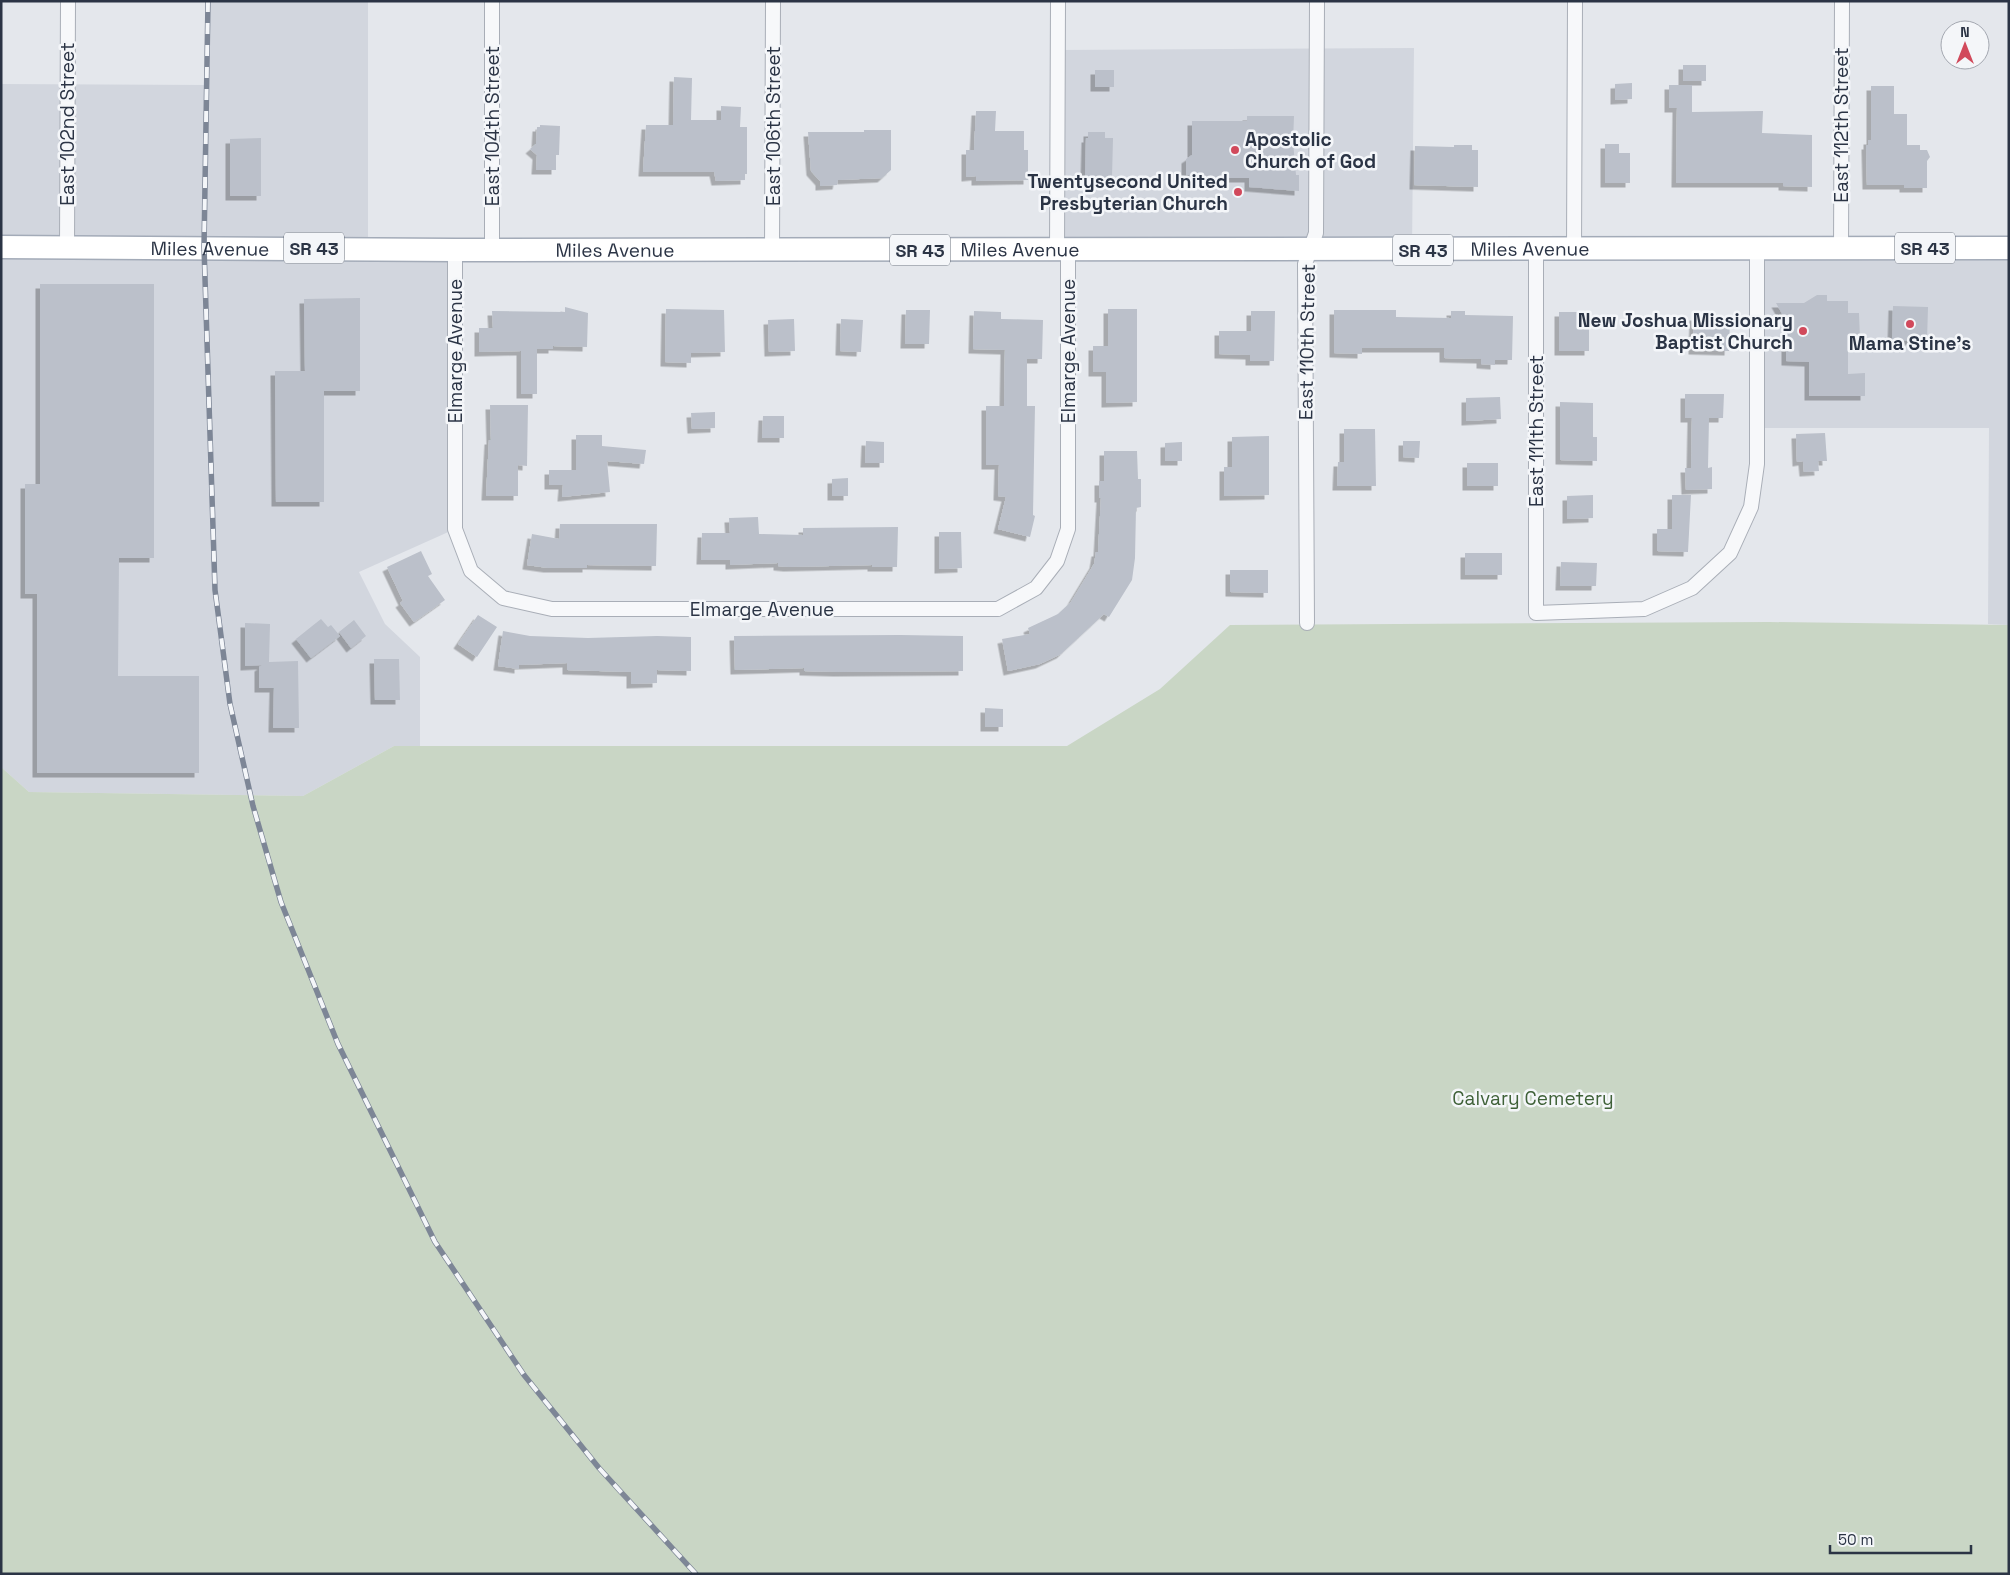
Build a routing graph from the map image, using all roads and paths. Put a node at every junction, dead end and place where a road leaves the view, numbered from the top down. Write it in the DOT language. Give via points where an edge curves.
graph roads {
  1 [pos="68,1"];
  2 [pos="492,1"];
  3 [pos="773,1"];
  4 [pos="1058,1"];
  5 [pos="1317,1"];
  6 [pos="1576,1"];
  7 [pos="1842,1"];
  8 [pos="1,247"];
  9 [pos="67,247"];
  10 [pos="1841,248"];
  11 [pos="2009,248"];
  12 [pos="1757,249"];
  13 [pos="455,250"];
  14 [pos="492,250"];
  15 [pos="772,250"];
  16 [pos="1063,250"];
  17 [pos="1310,250"];
  18 [pos="1536,250"];
  19 [pos="1574,250"];
  20 [pos="1306,623"];
  1 -- 9 [label="street, East 102nd Street"];
  2 -- 14 [label="street, East 104th Street"];
  3 -- 15 [label="street, East 106th Street"];
  4 -- 16 [label="street, Elmarge Avenue"];
  5 -- 17 [label="street, East 110th Street" via="1316,233"];
  6 -- 19 [label="street"];
  7 -- 10 [label="street, East 112th Street"];
  8 -- 9 [label="main road, Miles Avenue / SR 43"];
  9 -- 13 [label="main road, Miles Avenue / SR 43"];
  10 -- 11 [label="main road, Miles Avenue / SR 43"];
  10 -- 12 [label="main road, Miles Avenue / SR 43"];
  12 -- 18 [label="street, East 111th Street" via="1757,464 1752,507 1730,553 1692,588 1644,609 1536,613"];
  12 -- 19 [label="main road, Miles Avenue / SR 43"];
  13 -- 14 [label="main road, Miles Avenue / SR 43"];
  13 -- 16 [label="street, Elmarge Avenue" via="454,529 471,572 503,598 552,609 998,609 1036,588 1057,561 1068,529"];
  14 -- 15 [label="main road, Miles Avenue / SR 43"];
  15 -- 16 [label="main road, Miles Avenue / SR 43"];
  16 -- 17 [label="main road, Miles Avenue / SR 43"];
  17 -- 18 [label="main road, Miles Avenue / SR 43"];
  17 -- 20 [label="street, East 110th Street" via="1305,264"];
  18 -- 19 [label="main road, Miles Avenue / SR 43"];
}
